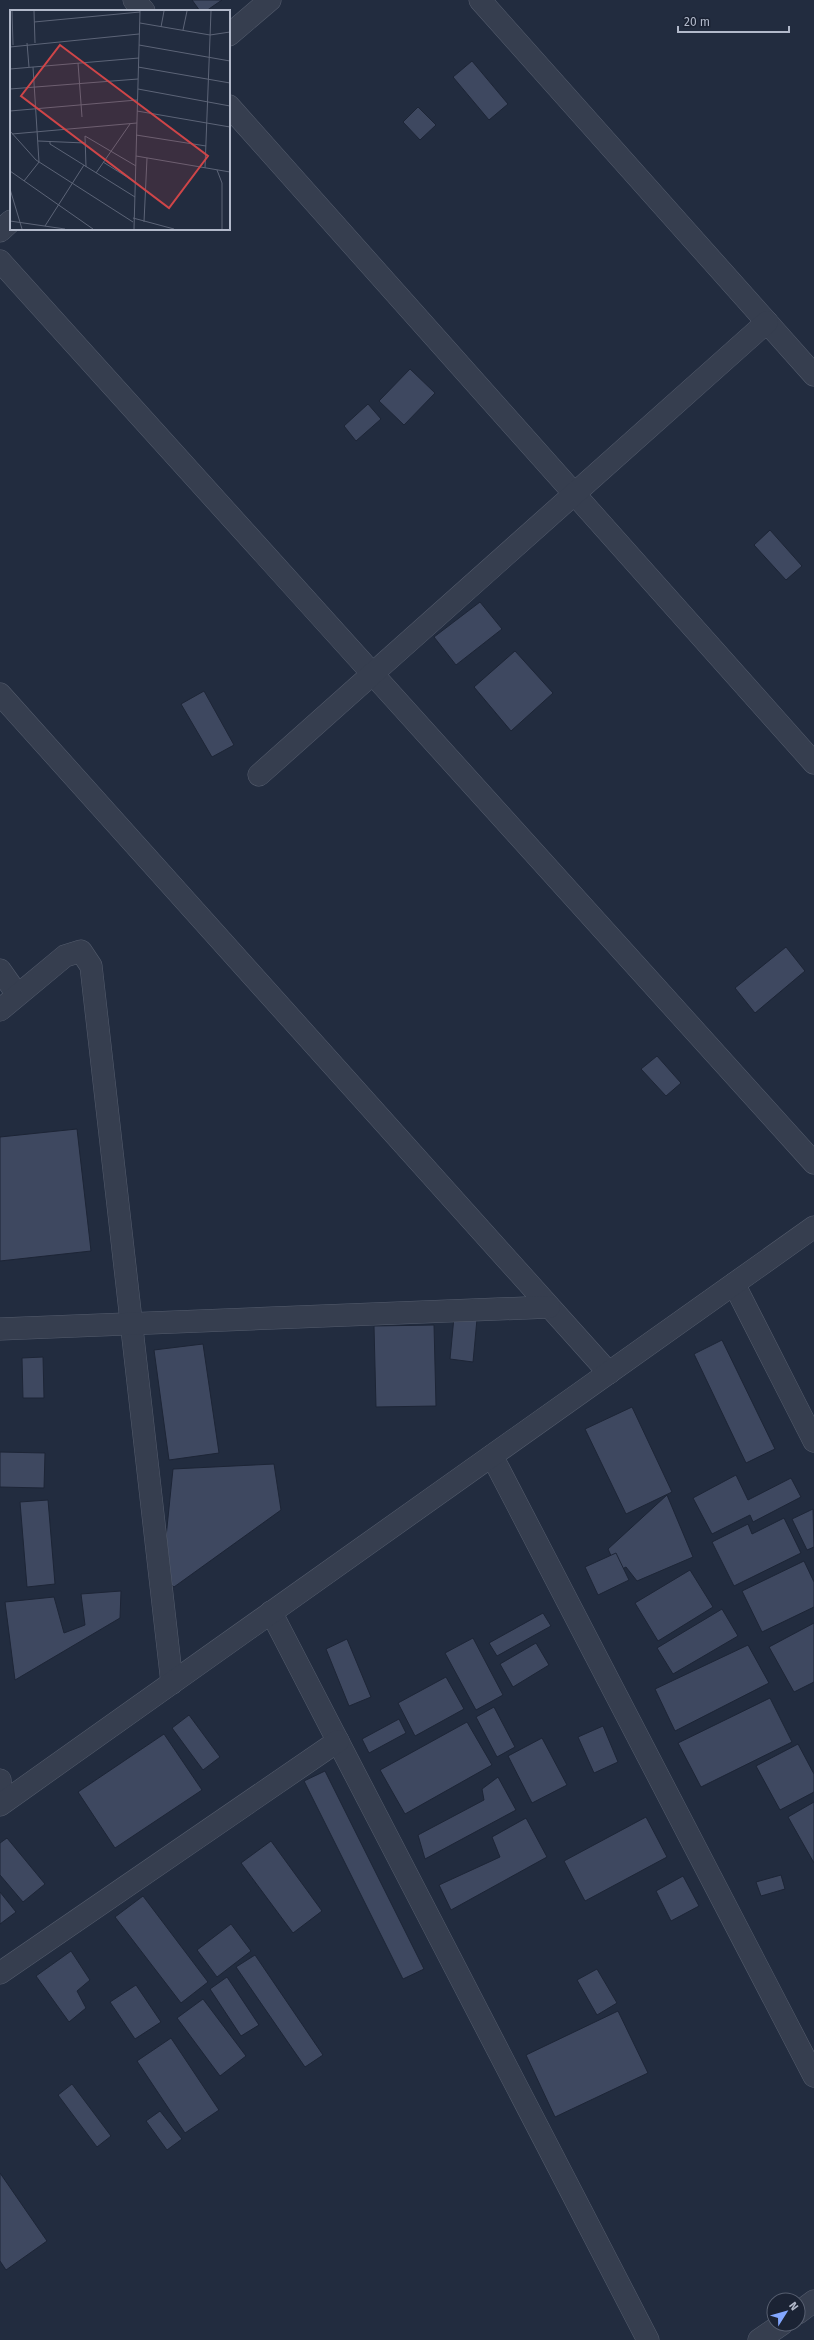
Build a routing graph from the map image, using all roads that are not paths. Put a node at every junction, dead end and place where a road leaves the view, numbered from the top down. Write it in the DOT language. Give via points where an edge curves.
graph roads {
  1 [pos="134,0"];
  2 [pos="270,0"];
  3 [pos="480,0"];
  4 [pos="143,10"];
  5 [pos="230,34"];
  6 [pos="230,107"];
  7 [pos="10,223"];
  8 [pos="0,231"];
  9 [pos="0,261"];
  10 [pos="767,322"];
  11 [pos="814,375"];
  12 [pos="574,494"];
  13 [pos="372,674"];
  14 [pos="0,694"];
  15 [pos="814,763"];
  16 [pos="259,775"];
  17 [pos="0,970"];
  18 [pos="17,994"];
  19 [pos="0,1010"];
  20 [pos="814,1163"];
  21 [pos="814,1227"];
  22 [pos="734,1284"];
  23 [pos="549,1307"];
  24 [pos="131,1324"];
  25 [pos="0,1329"];
  26 [pos="608,1373"];
  27 [pos="814,1441"];
  28 [pos="492,1456"];
  29 [pos="271,1612"];
  30 [pos="172,1683"];
  31 [pos="338,1741"];
  32 [pos="0,1780"];
  33 [pos="1,1804"];
  34 [pos="0,1973"];
  35 [pos="814,2076"];
  36 [pos="770,2332"];
  37 [pos="648,2340"];
  38 [pos="758,2340"];
  1 -- 4 [label="street"];
  2 -- 5 [label="street"];
  3 -- 10 [label="street"];
  6 -- 12 [label="street"];
  7 -- 8 [label="street"];
  9 -- 13 [label="street"];
  10 -- 11 [label="street"];
  10 -- 12 [label="street"];
  12 -- 13 [label="street"];
  12 -- 15 [label="street"];
  13 -- 16 [label="street"];
  13 -- 20 [label="street"];
  14 -- 23 [label="street"];
  17 -- 18 [label="street"];
  18 -- 19 [label="street"];
  18 -- 24 [label="street" via="65,956 81,951 92,966"];
  21 -- 22 [label="street"];
  22 -- 26 [label="street"];
  22 -- 27 [label="street"];
  23 -- 24 [label="street"];
  23 -- 26 [label="street"];
  24 -- 25 [label="street"];
  24 -- 30 [label="street"];
  26 -- 28 [label="street"];
  28 -- 29 [label="street"];
  28 -- 35 [label="street"];
  29 -- 30 [label="street"];
  29 -- 31 [label="street"];
  30 -- 33 [label="street"];
  31 -- 34 [label="street"];
  31 -- 37 [label="street"];
  32 -- 33 [label="street"];
  36 -- 38 [label="street"];
}
